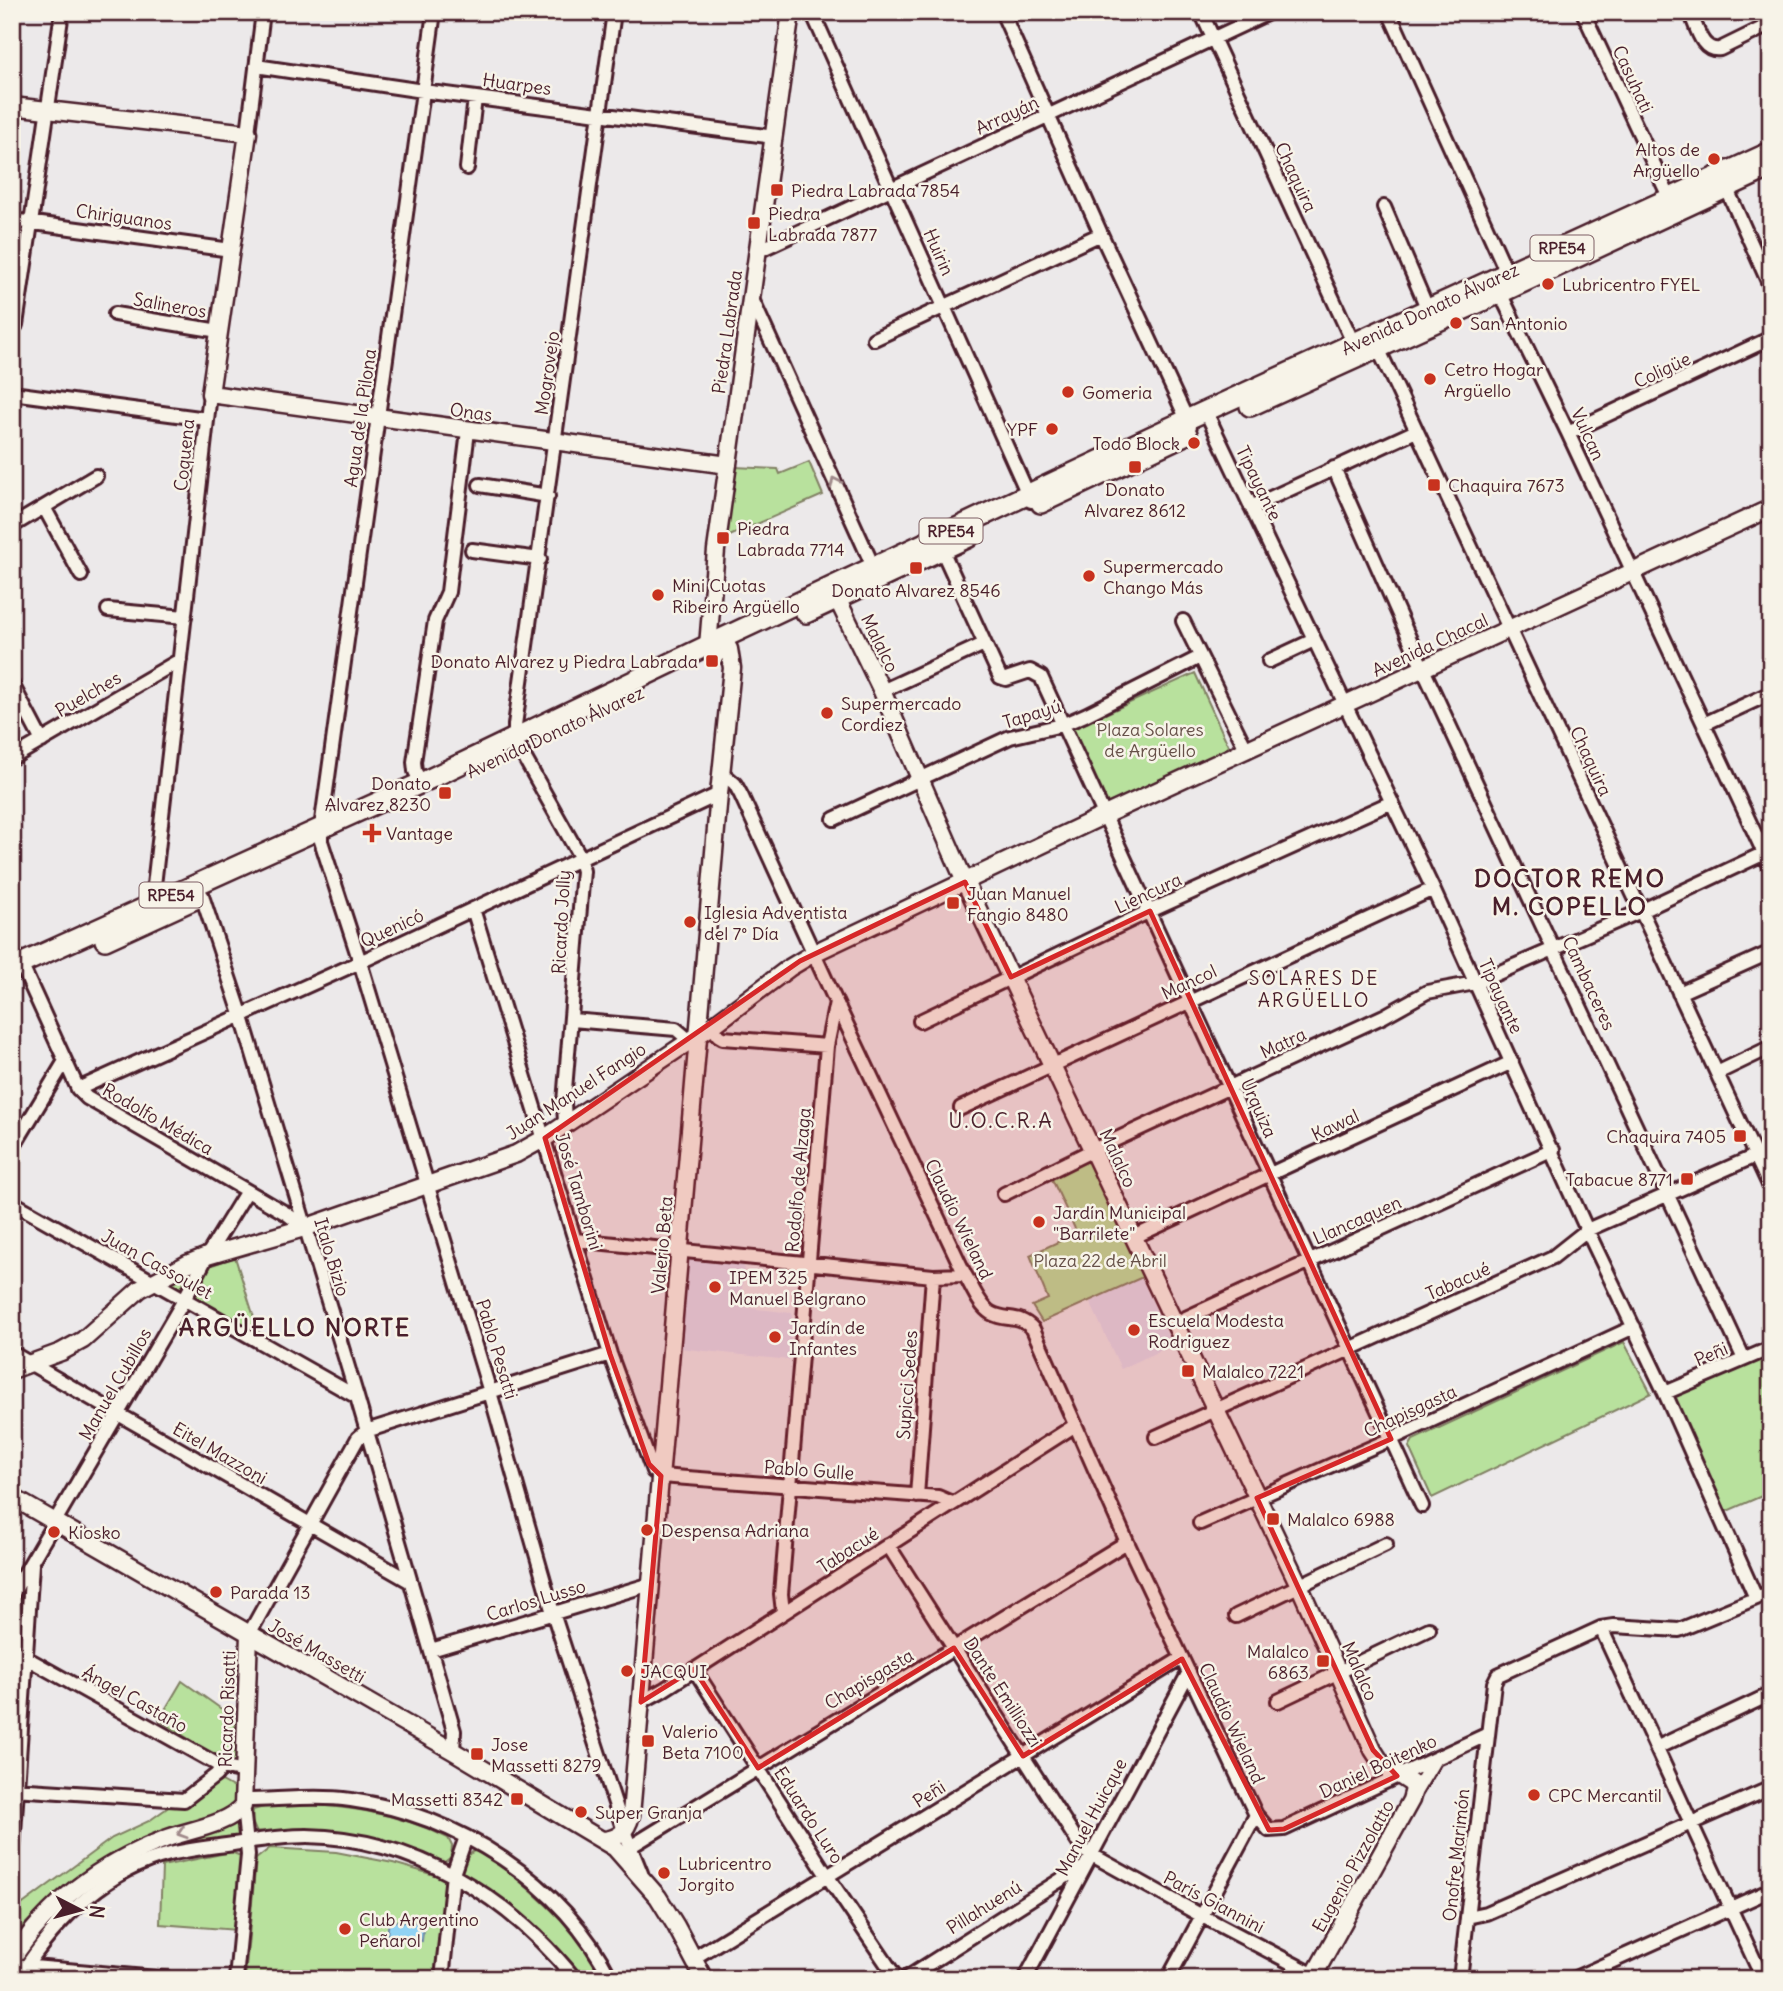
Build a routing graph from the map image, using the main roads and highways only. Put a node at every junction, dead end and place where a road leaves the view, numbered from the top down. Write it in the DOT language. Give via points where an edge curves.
graph roads {
  1 [pos="791,12"];
  2 [pos="12,106"];
  3 [pos="1771,152"];
  4 [pos="1771,167"];
  5 [pos="1503,283"];
  6 [pos="1356,350"];
  7 [pos="210,394"];
  8 [pos="728,465"];
  9 [pos="1031,501"];
  10 [pos="1771,508"];
  11 [pos="876,573"];
  12 [pos="834,593"];
  13 [pos="719,647"];
  14 [pos="517,743"];
  15 [pos="1104,816"];
  16 [pos="321,835"];
  17 [pos="965,882"];
  18 [pos="18,972"];
  19 [pos="700,1033"];
  20 [pos="12,1370"];
  21 [pos="12,1497"];
  22 [pos="249,1634"];
  23 [pos="1397,1776"];
  24 [pos="603,1840"];
  25 [pos="16,1960"];
  26 [pos="1316,1977"];
  27 [pos="705,1979"];
  1 -- 8 [label="main road, Piedra Labrada"];
  2 -- 7 [label="main road, Coquena" via="248,133"];
  3 -- 5 [label="main road, Avenida Donato Álvarez / RPE54"];
  4 -- 5 [label="main road, Avenida Donato Álvarez / RPE54"];
  5 -- 6 [label="main road, Avenida Donato Álvarez / RPE54" via="1428,310"];
  5 -- 6 [label="main road, Avenida Donato Álvarez / RPE54" via="1378,348"];
  6 -- 9 [label="main road, Avenida Donato Álvarez / RPE54"];
  7 -- 8 [label="main road, Onas"];
  8 -- 13 [label="main road, Piedra Labrada" via="716,550"];
  9 -- 11 [label="main road, Avenida Donato Álvarez / RPE54"];
  9 -- 11 [label="main road, Avenida Donato Álvarez / RPE54" via="942,550"];
  10 -- 15 [label="main road, Avenida Chacal"];
  11 -- 12 [label="main road, Avenida Donato Álvarez / RPE54"];
  12 -- 13 [label="main road, Avenida Donato Álvarez / RPE54"];
  12 -- 17 [label="main road, Malalco"];
  13 -- 14 [label="main road, Avenida Donato Álvarez / RPE54"];
  13 -- 19 [label="main road, Valerio Beta" via="732,668"];
  14 -- 16 [label="main road, Avenida Donato Álvarez / RPE54"];
  14 -- 16 [label="main road, Avenida Donato Álvarez / RPE54" via="422,783"];
  15 -- 17 [label="main road, Juan Manuel Fangio"];
  16 -- 18 [label="main road, Avenida Donato Álvarez / RPE54" via="202,896"];
  16 -- 18 [label="main road, Avenida Donato Álvarez / RPE54" via="152,903"];
  17 -- 19 [label="main road, Juan Manuel Fangio" via="814,953"];
  17 -- 23 [label="main road, Malalco" via="1373,1750"];
  19 -- 20 [label="main road, Juan Manuel Fangio" via="516,1154 304,1227 207,1255 140,1289 83,1340"];
  19 -- 24 [label="main road, Valerio Beta" via="631,1815 617,1838"];
  21 -- 22 [label="main road, José Massetti"];
  22 -- 24 [label="main road, José Massetti"];
  22 -- 25 [label="main road, Ricardo Risatti, one-way" via="243,1803 232,1816 152,1844 74,1889 26,1937"];
  23 -- 26 [label="main road, Eugenio Pizzolatto" via="1411,1783 1411,1800"];
  24 -- 27 [label="main road, Pablo Pesatti" via="643,1879"];
}
